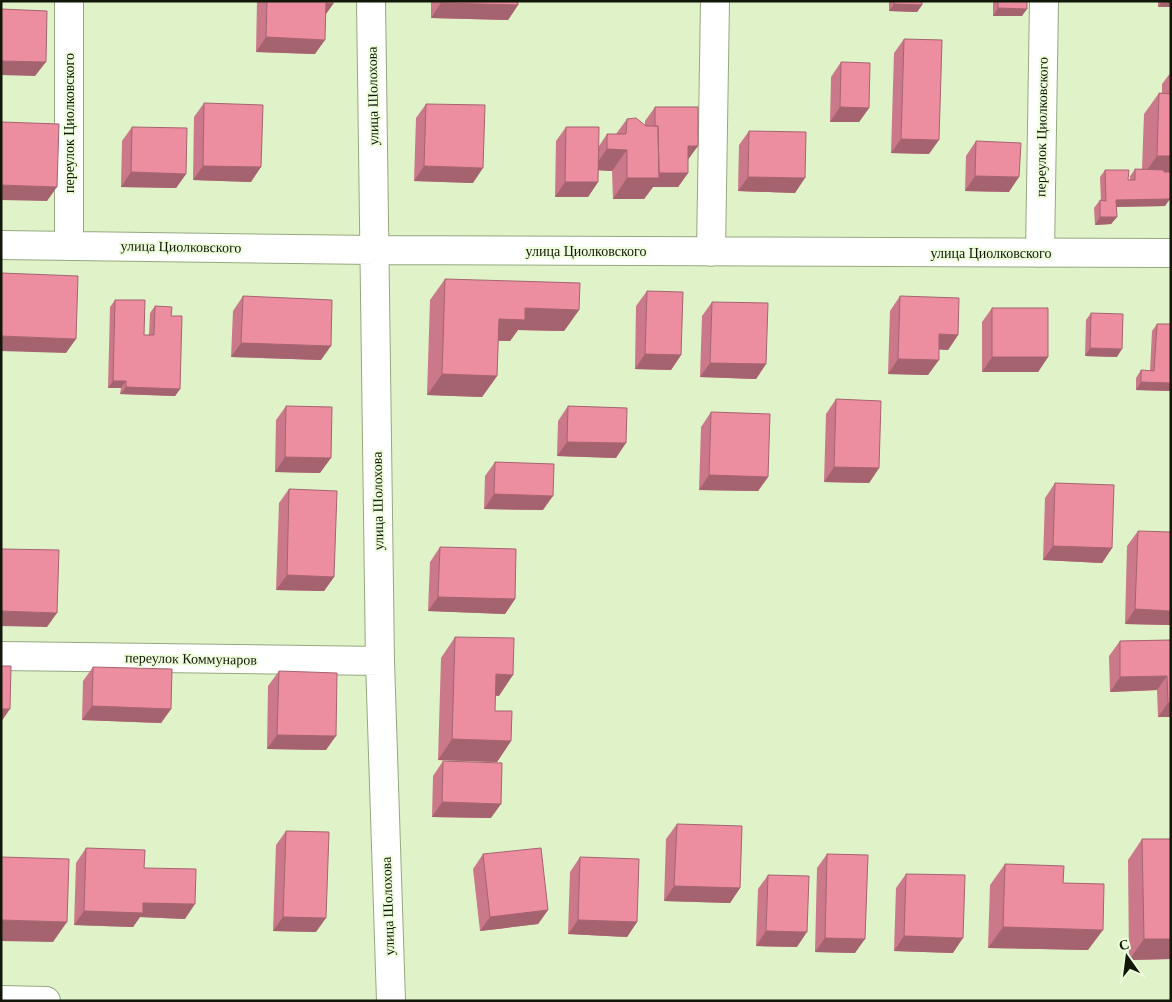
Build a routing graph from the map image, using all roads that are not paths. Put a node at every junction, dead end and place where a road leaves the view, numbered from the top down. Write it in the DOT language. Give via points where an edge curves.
graph roads {
  1 [pos="70,1"];
  2 [pos="371,1"];
  3 [pos="715,1"];
  4 [pos="1044,1"];
  5 [pos="1,245"];
  6 [pos="69,245"];
  7 [pos="375,250"];
  8 [pos="711,252"];
  9 [pos="1040,253"];
  10 [pos="1171,254"];
  11 [pos="1,656"];
  12 [pos="380,661"];
  13 [pos="1,1000"];
  14 [pos="46,1001"];
  15 [pos="391,1001"];
  1 -- 6 [label="street, переулок Циолковского"];
  2 -- 7 [label="street, улица Шолохова"];
  3 -- 8 [label="street"];
  4 -- 9 [label="street, переулок Циолковского"];
  5 -- 6 [label="street, улица Циолковского"];
  6 -- 7 [label="street, улица Циолковского"];
  7 -- 8 [label="street, улица Циолковского"];
  7 -- 12 [label="street, улица Шолохова"];
  8 -- 9 [label="street, улица Циолковского"];
  9 -- 10 [label="street, улица Циолковского"];
  11 -- 12 [label="street, переулок Коммунаров"];
  12 -- 15 [label="street, улица Шолохова"];
  13 -- 14 [label="street"];
}
